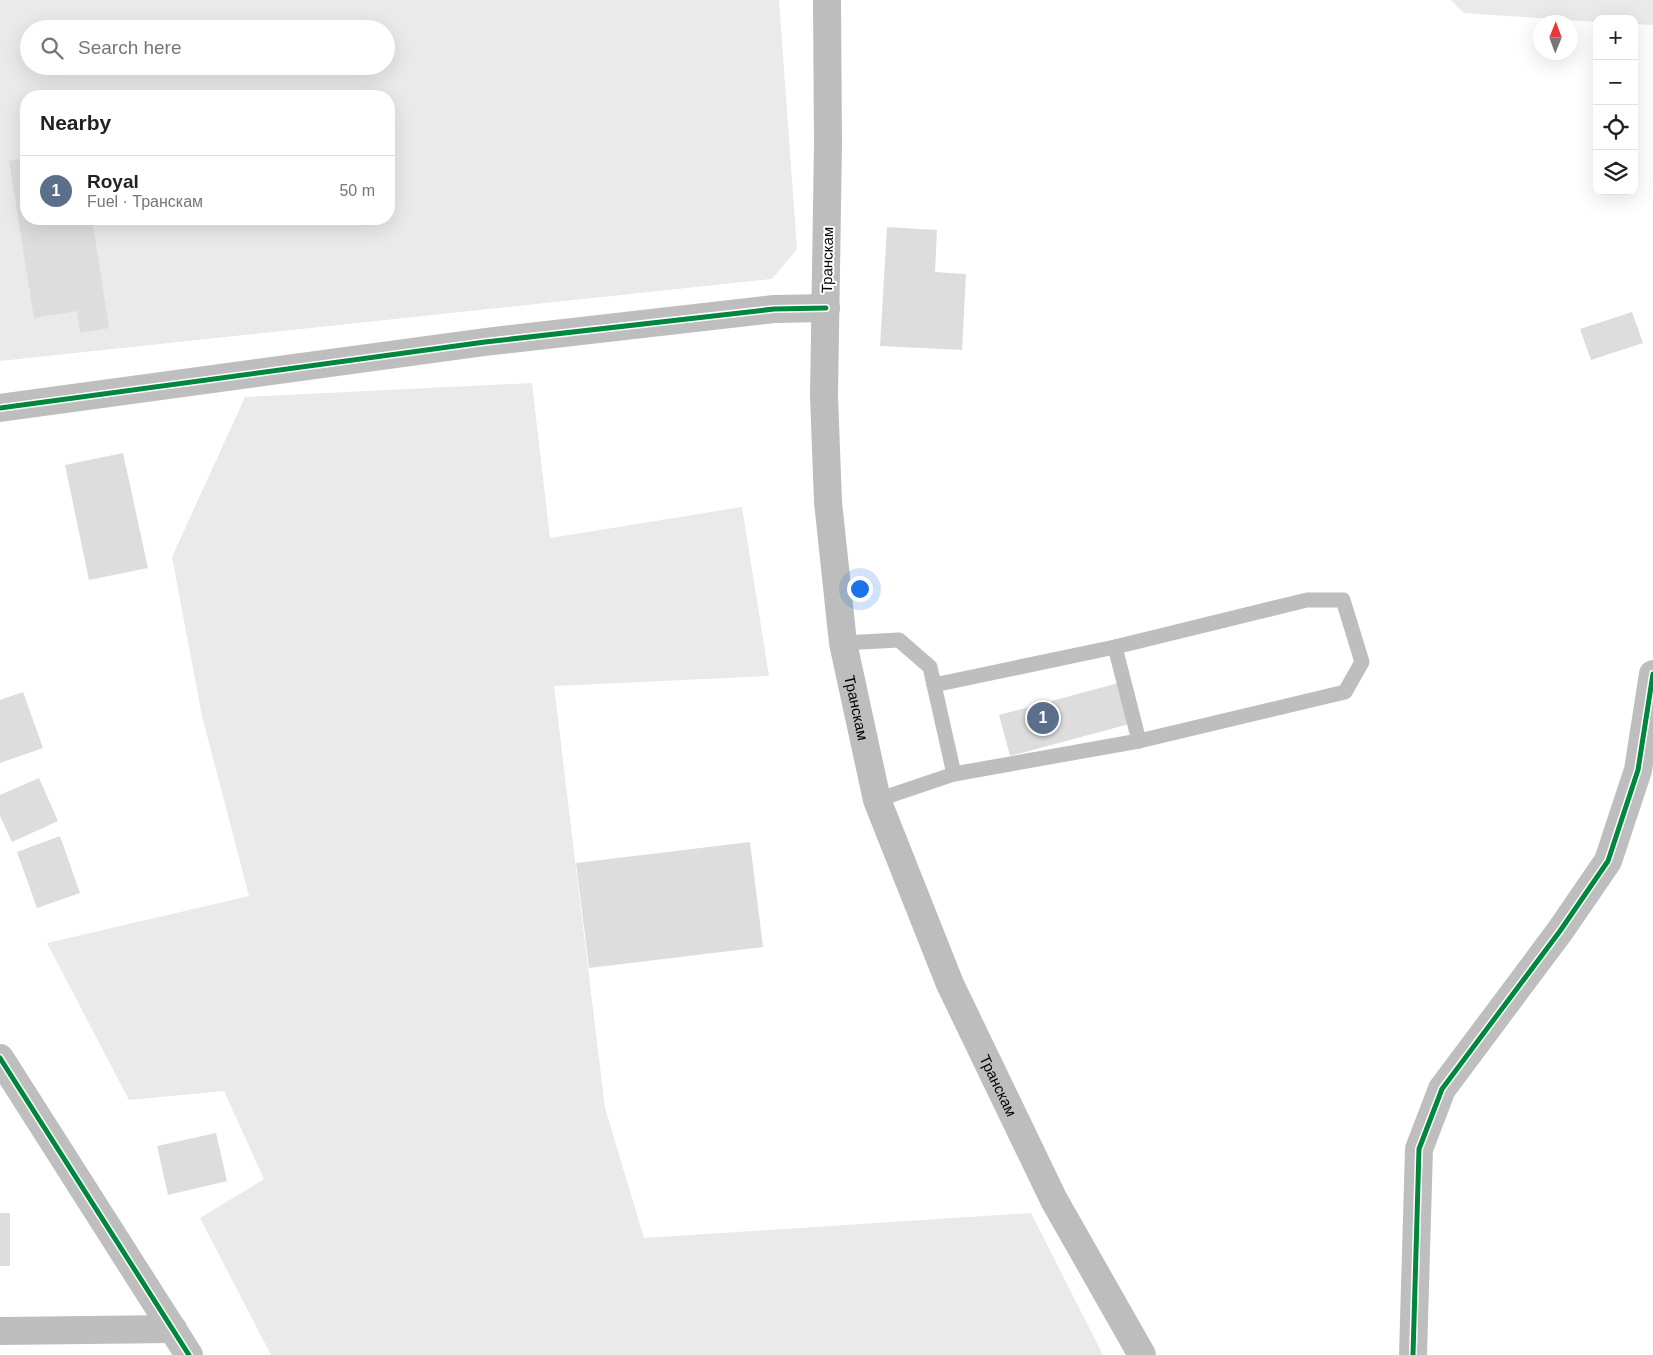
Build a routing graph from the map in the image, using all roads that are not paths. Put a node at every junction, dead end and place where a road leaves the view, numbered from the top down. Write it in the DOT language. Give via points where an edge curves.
graph roads {
  1 [pos="827,0"];
  2 [pos="826,308"];
  3 [pos="0,408"];
  4 [pos="843,643"];
  5 [pos="1115,647"];
  6 [pos="1653,674"];
  7 [pos="934,685"];
  8 [pos="1139,741"];
  9 [pos="954,774"];
  10 [pos="877,800"];
  11 [pos="0,1058"];
  12 [pos="173,1329"];
  13 [pos="0,1331"];
  14 [pos="189,1355"];
  15 [pos="1142,1355"];
  16 [pos="1413,1355"];
  1 -- 2 [label="highway, Транскам"];
  2 -- 3 [label="street" via="774,309 486,342"];
  2 -- 4 [label="highway, Транскам" via="824,396 828,502"];
  4 -- 7 [label="lane" via="899,640 930,667"];
  4 -- 10 [label="highway, Транскам"];
  5 -- 7 [label="lane"];
  5 -- 8 [label="lane"];
  5 -- 8 [label="lane" via="1307,600 1343,600 1362,662 1345,692"];
  6 -- 16 [label="street" via="1638,770 1608,861 1442,1089 1419,1149"];
  7 -- 9 [label="lane"];
  8 -- 9 [label="lane"];
  9 -- 10 [label="lane"];
  10 -- 15 [label="highway, Транскам" via="950,984 1054,1200"];
  11 -- 12 [label="street"];
  12 -- 13 [label="street"];
  12 -- 14 [label="street"];
}
